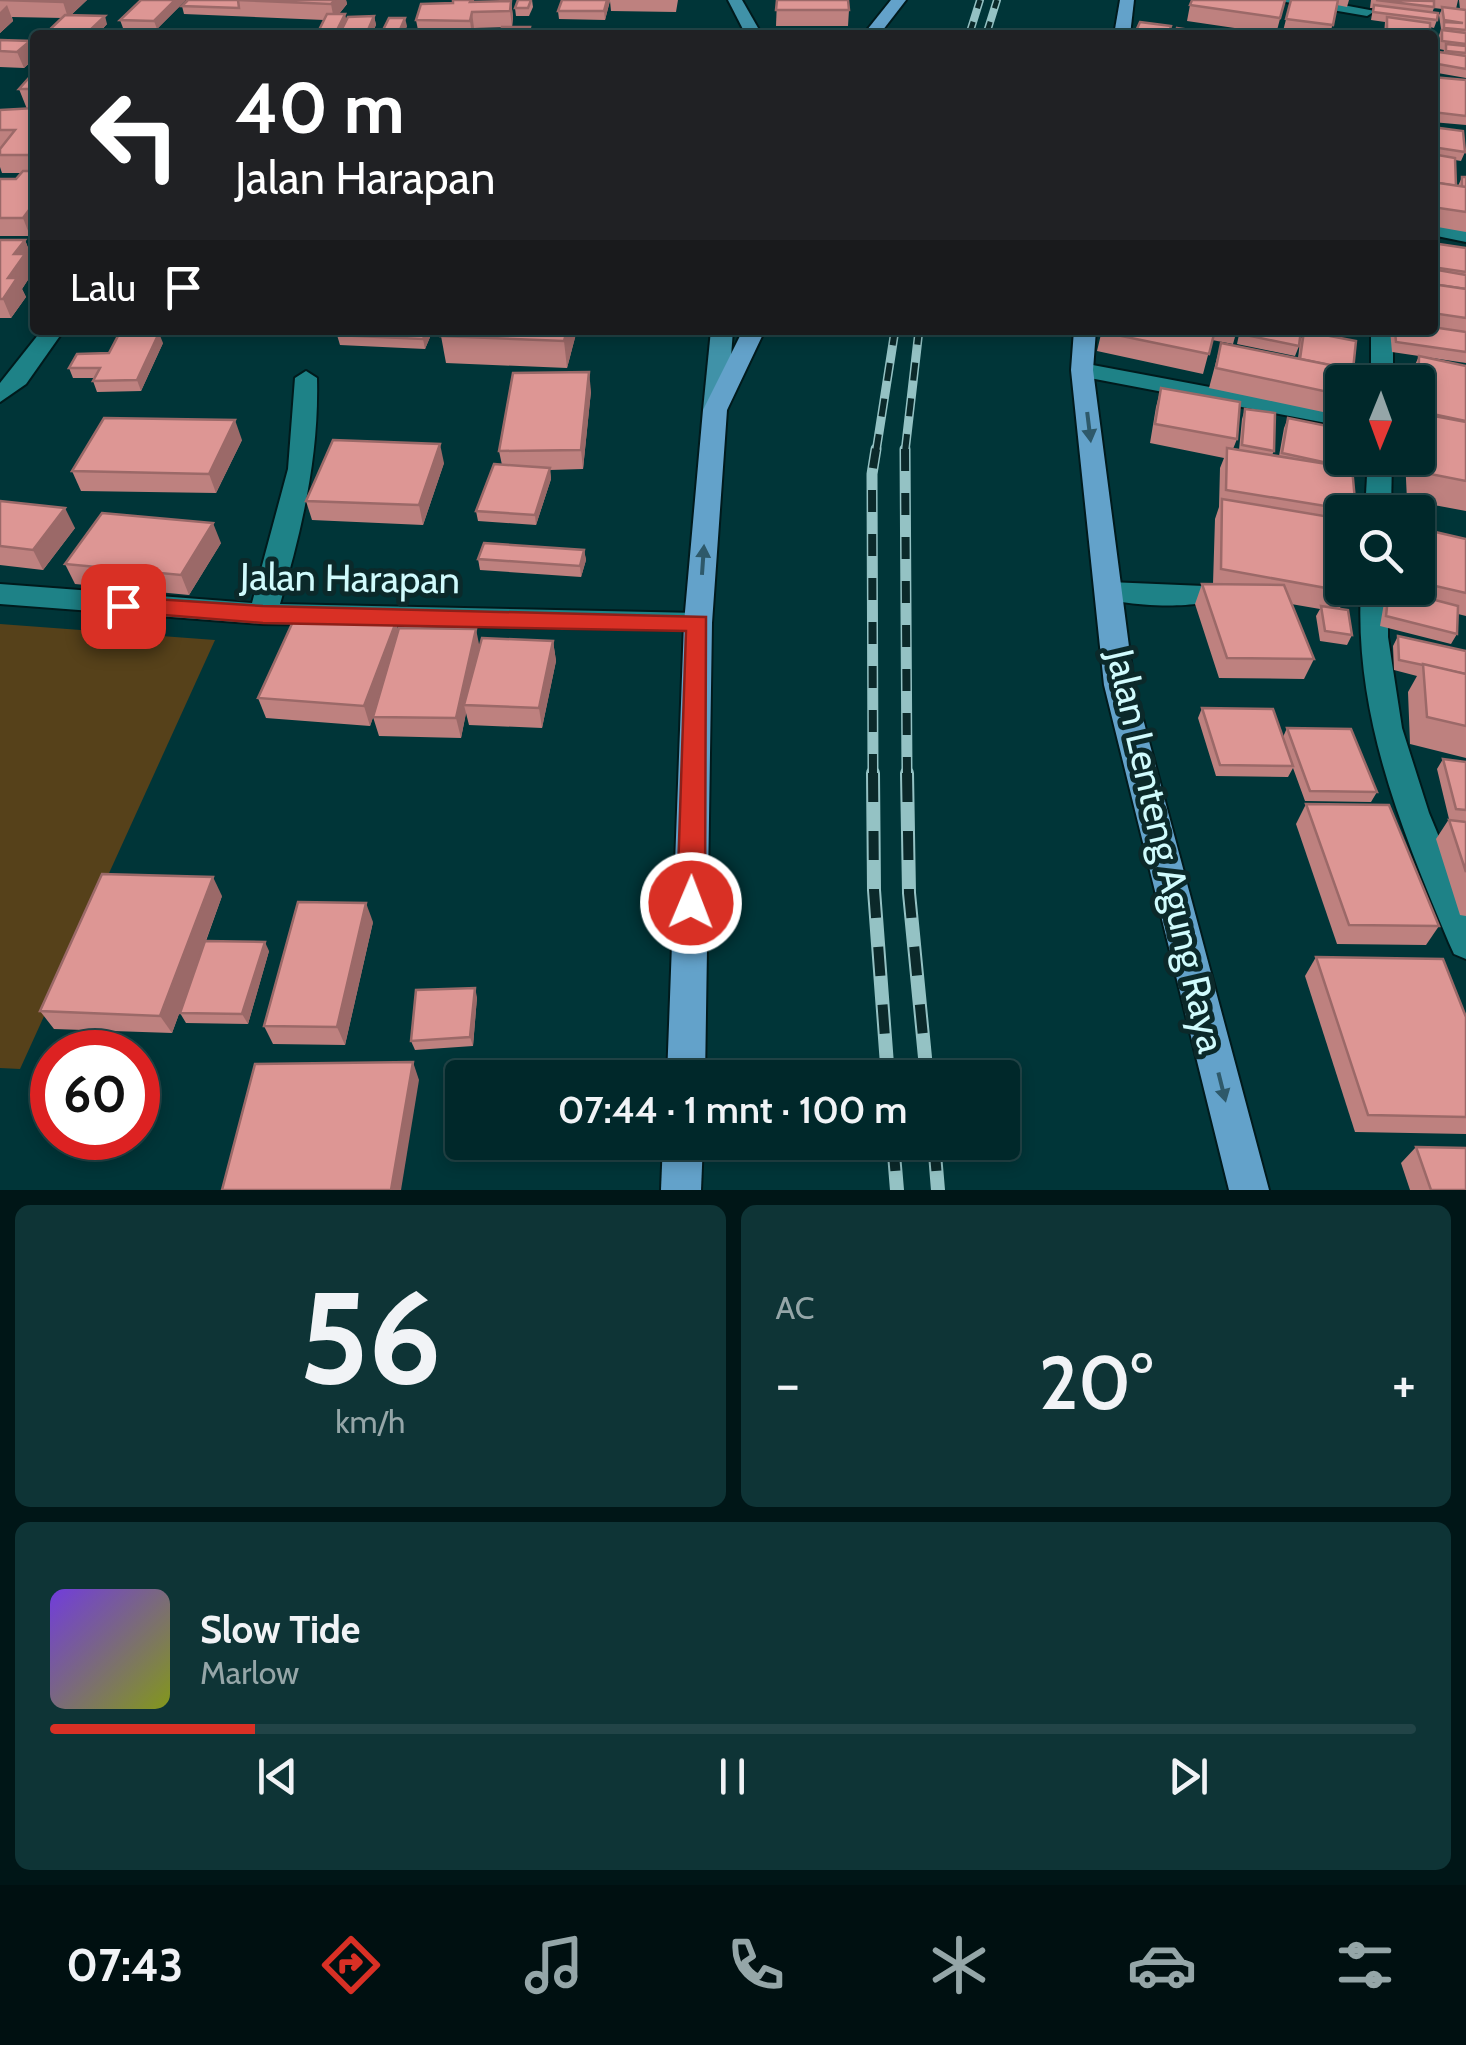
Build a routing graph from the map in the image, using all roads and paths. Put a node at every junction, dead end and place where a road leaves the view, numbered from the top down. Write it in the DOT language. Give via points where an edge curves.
graph roads {
  1 [pos="735,0"];
  2 [pos="898,0"];
  3 [pos="1127,0"];
  4 [pos="1280,0"];
  5 [pos="1367,5"];
  6 [pos="751,30"];
  7 [pos="875,30"];
  8 [pos="1123,30"];
  9 [pos="1370,30"];
  10 [pos="1438,230"];
  11 [pos="1466,236"];
  12 [pos="49,335"];
  13 [pos="722,335"];
  14 [pos="752,335"];
  15 [pos="1084,335"];
  16 [pos="1382,335"];
  17 [pos="1382,365"];
  18 [pos="1082,370"];
  19 [pos="306,378"];
  20 [pos="0,395"];
  21 [pos="714,410"];
  22 [pos="1325,415"];
  23 [pos="1109,592"];
  24 [pos="0,594"];
  25 [pos="1204,596"];
  26 [pos="1375,605"];
  27 [pos="263,614"];
  28 [pos="698,623"];
  29 [pos="1466,943"];
  30 [pos="686,1060"];
  31 [pos="682,1160"];
  32 [pos="681,1190"];
  33 [pos="1248,1190"];
  1 -- 6 [label="main road"];
  2 -- 7 [label="main road"];
  3 -- 8 [label="main road"];
  4 -- 5 [label="street"];
  5 -- 9 [label="street"];
  10 -- 11 [label="street"];
  12 -- 20 [label="street"];
  13 -- 21 [label="main road"];
  14 -- 21 [label="main road"];
  15 -- 18 [label="main road, Jalan Lenteng Agung Raya"];
  16 -- 17 [label="street"];
  18 -- 22 [label="street"];
  18 -- 23 [label="main road, Jalan Lenteng Agung Raya, one-way"];
  19 -- 27 [label="street" via="300,488"];
  28 -- 21 [label="main road, one-way"];
  23 -- 25 [label="street"];
  23 -- 33 [label="main road, Jalan Lenteng Agung Raya, one-way" via="1120,685"];
  24 -- 27 [label="street, Jalan Harapan"];
  26 -- 29 [label="street" via="1380,696 1394,767"];
  27 -- 28 [label="street, Jalan Harapan"];
  28 -- 30 [label="main road"];
  31 -- 32 [label="main road"];
}
